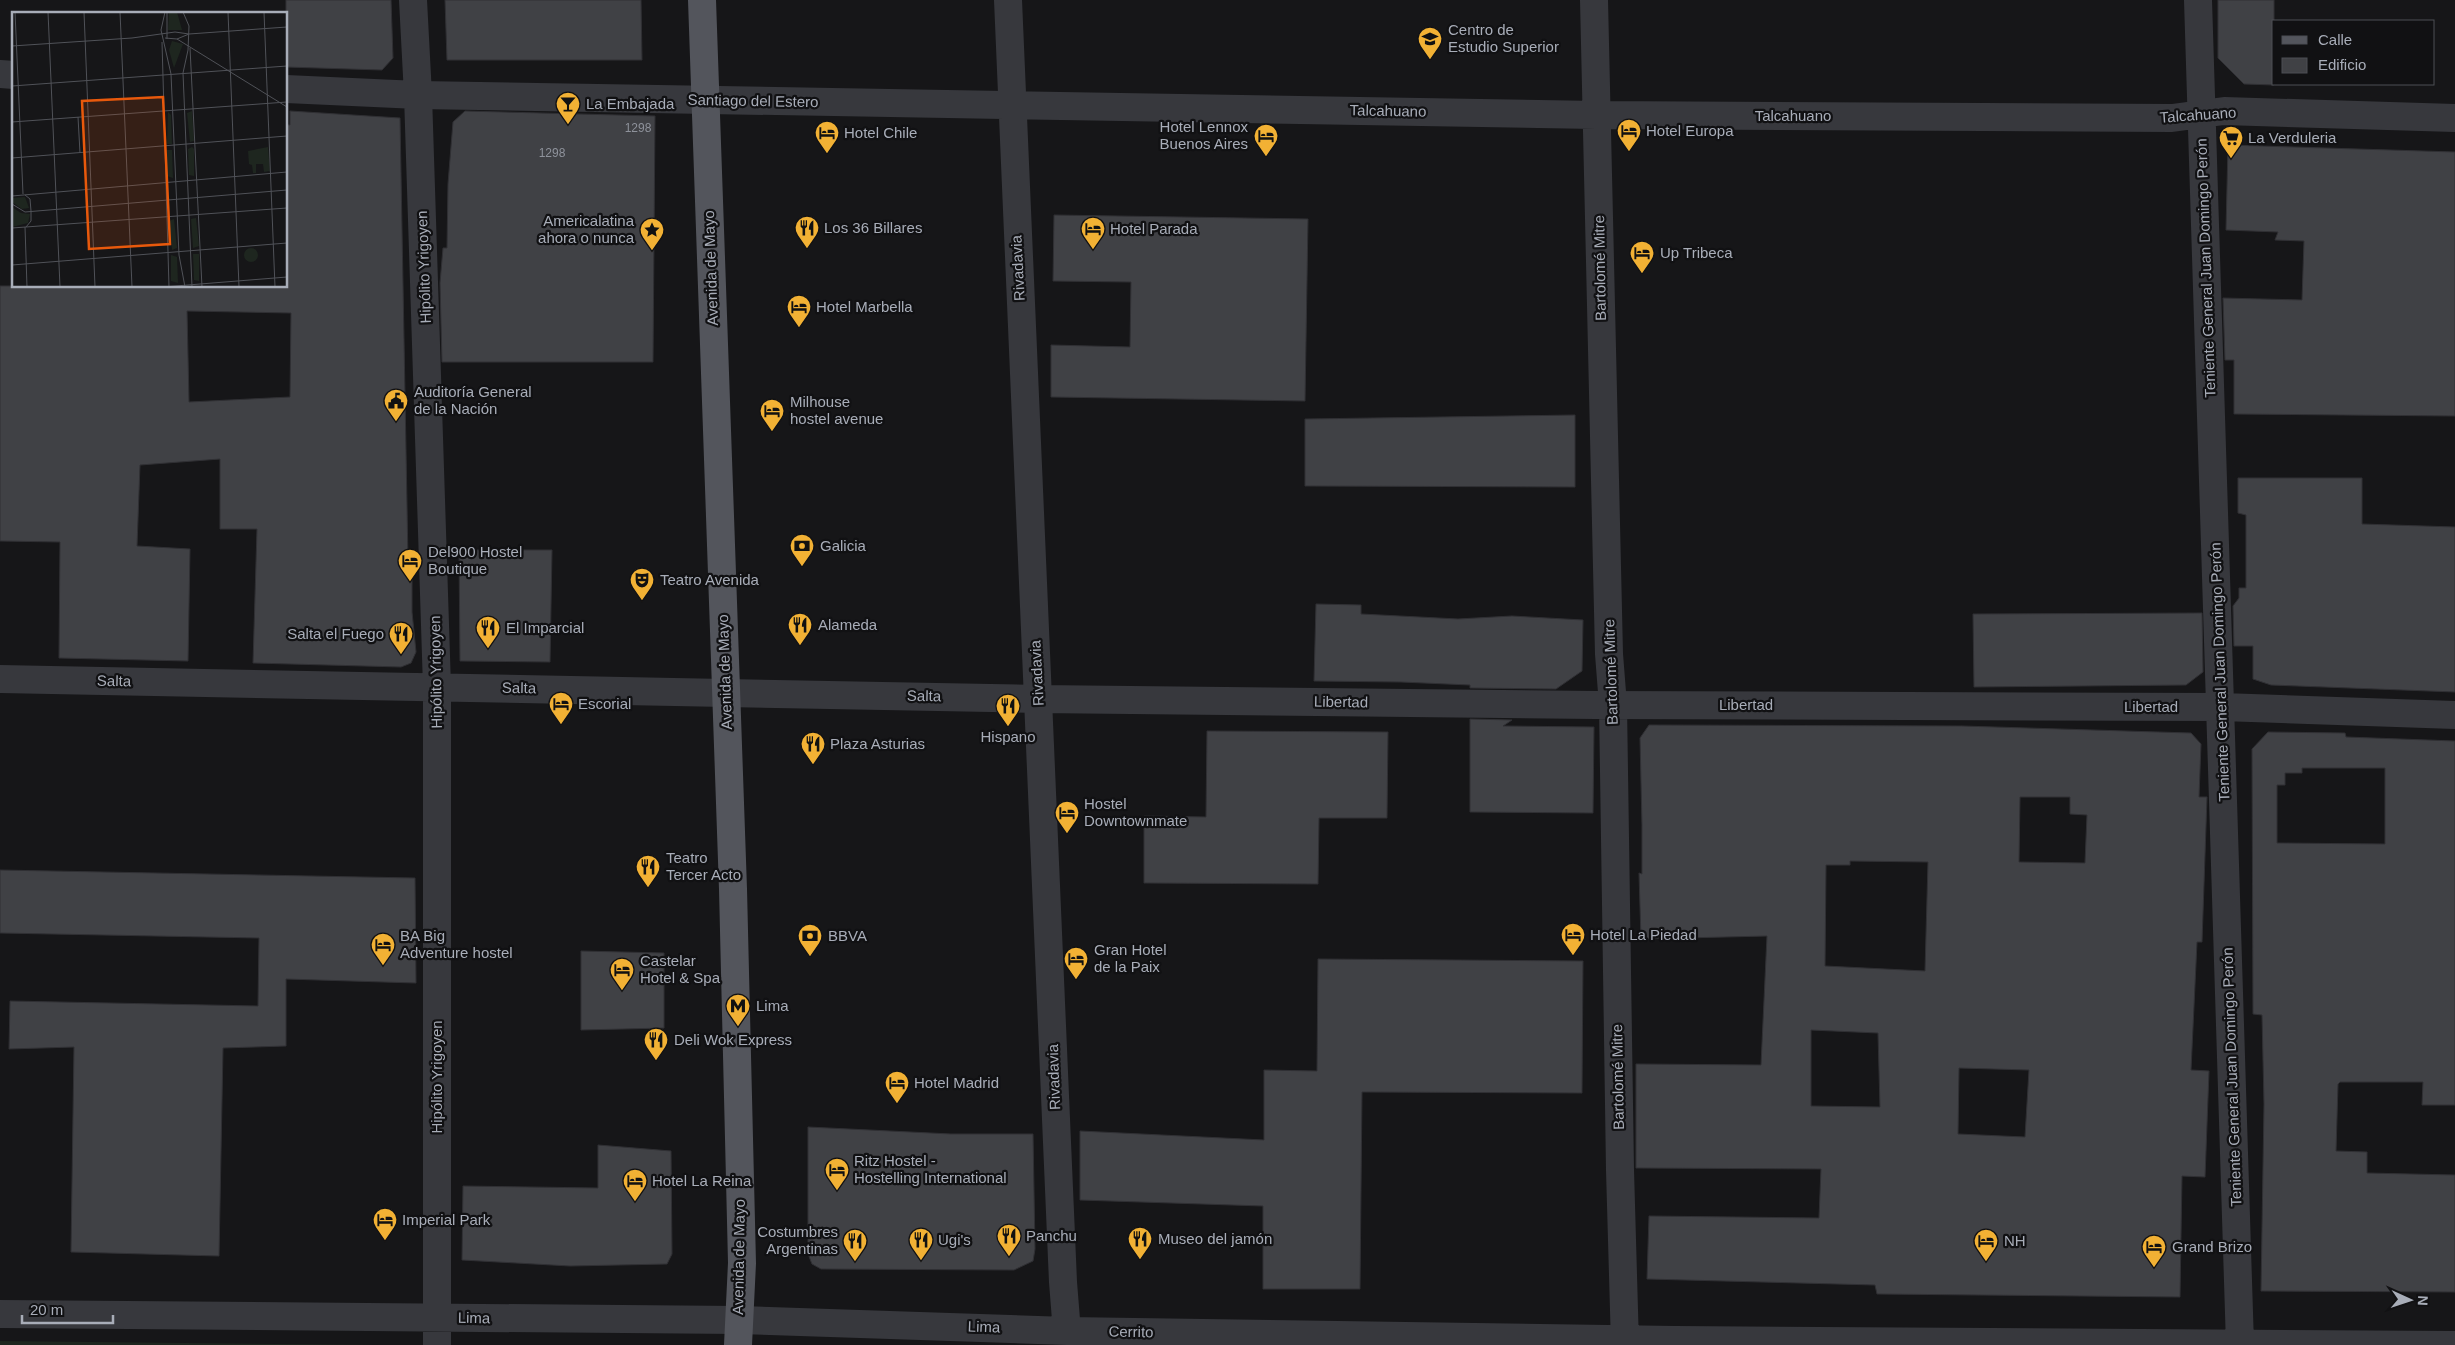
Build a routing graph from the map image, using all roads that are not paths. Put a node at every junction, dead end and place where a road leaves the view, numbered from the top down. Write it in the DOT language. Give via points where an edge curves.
graph roads {
  1 [pos="413,0"];
  2 [pos="702,0"];
  3 [pos="1008,0"];
  4 [pos="1594,0"];
  5 [pos="2198,0"];
  6 [pos="288,89"];
  7 [pos="418,95"];
  8 [pos="705,101"];
  9 [pos="1011,104"];
  10 [pos="2200,114"];
  11 [pos="1596,115"];
  12 [pos="2455,118"];
  13 [pos="0,679"];
  14 [pos="437,687"];
  15 [pos="726,692"];
  16 [pos="1038,699"];
  17 [pos="1613,705"];
  18 [pos="2222,707"];
  19 [pos="2455,714"];
  20 [pos="0,1314"];
  21 [pos="437,1317"];
  22 [pos="738,1332"];
  23 [pos="1068,1338"];
  24 [pos="1625,1342"];
  25 [pos="2240,1344"];
  26 [pos="2455,1344"];
  27 [pos="436,1345"];
  1 -- 7 [label="street, Hipólito Yrigoyen"];
  2 -- 8 [label="main road, Avenida de Mayo"];
  3 -- 9 [label="street, Rivadavia"];
  4 -- 11 [label="street, Bartolomé Mitre"];
  5 -- 10 [label="street, Teniente General Juan Domingo Perón"];
  6 -- 7 [label="street, Santiago del Estero"];
  7 -- 8 [label="street, Santiago del Estero"];
  7 -- 14 [label="street, Hipólito Yrigoyen"];
  8 -- 9 [label="street, Santiago del Estero"];
  8 -- 15 [label="main road, Avenida de Mayo"];
  9 -- 11 [label="street, Talcahuano"];
  9 -- 16 [label="street, Rivadavia"];
  10 -- 11 [label="street, Talcahuano" via="2172,118"];
  10 -- 12 [label="street, Talcahuano"];
  10 -- 18 [label="street, Teniente General Juan Domingo Perón"];
  11 -- 17 [label="street, Bartolomé Mitre" via="1609,654"];
  13 -- 14 [label="street, Salta"];
  14 -- 15 [label="street, Salta"];
  14 -- 21 [label="street, Hipólito Yrigoyen"];
  15 -- 16 [label="street, Salta"];
  15 -- 22 [label="main road, Avenida de Mayo" via="742,1263"];
  16 -- 17 [label="street, Libertad"];
  16 -- 23 [label="street, Rivadavia"];
  17 -- 18 [label="street, Libertad"];
  17 -- 24 [label="street, Bartolomé Mitre"];
  18 -- 19 [label="street, Libertad"];
  18 -- 25 [label="street, Teniente General Juan Domingo Perón"];
  20 -- 21 [label="street, Lima"];
  21 -- 22 [label="street, Lima"];
  21 -- 27 [label="street, Hipólito Yrigoyen"];
  22 -- 23 [label="street, Lima"];
  23 -- 24 [label="street, Cerrito"];
  24 -- 25 [label="street, Cerrito"];
  25 -- 26 [label="street, Cerrito"];
}
